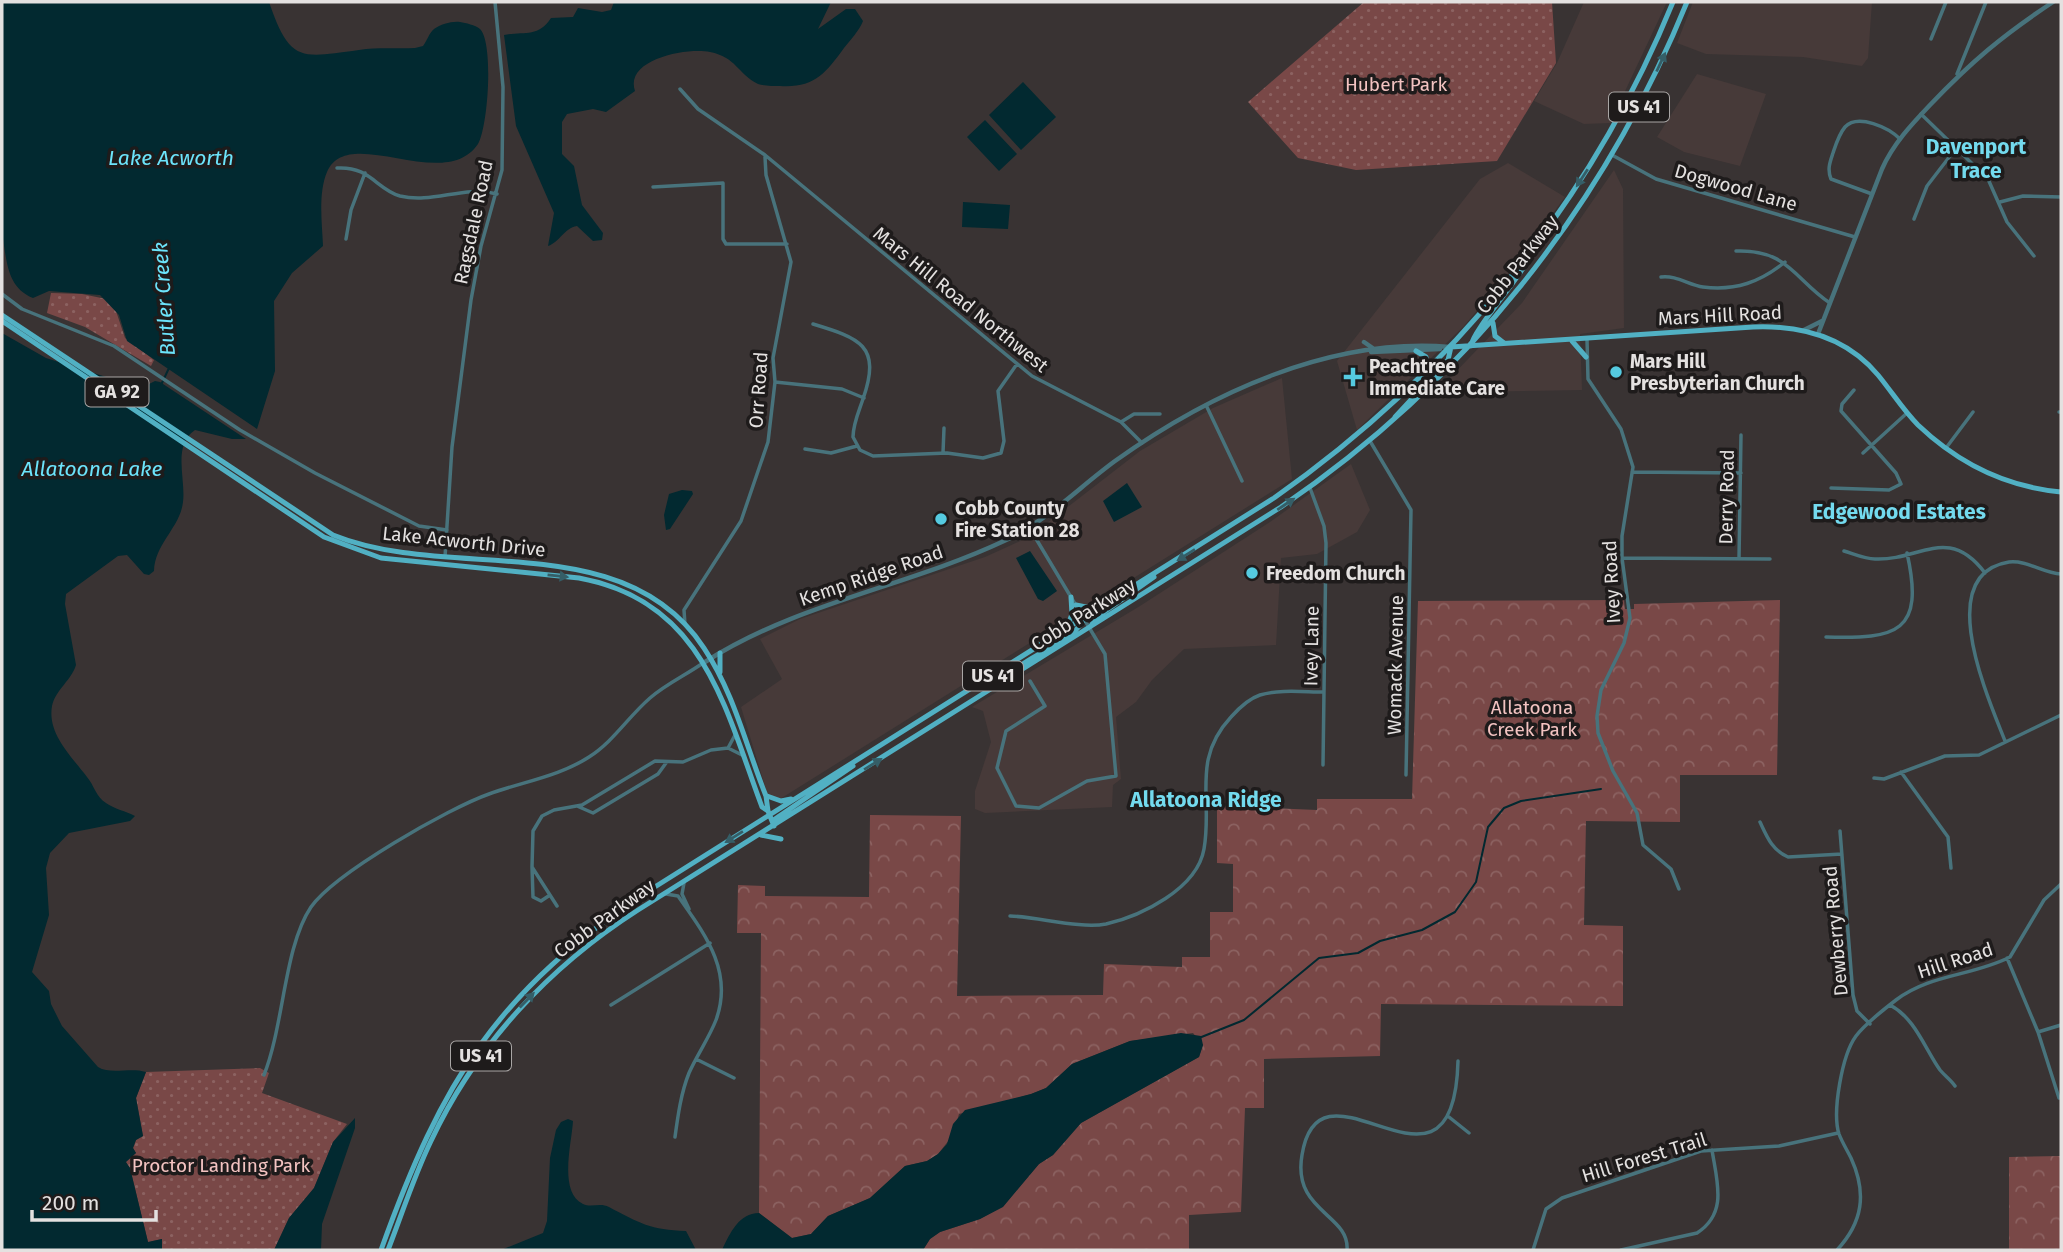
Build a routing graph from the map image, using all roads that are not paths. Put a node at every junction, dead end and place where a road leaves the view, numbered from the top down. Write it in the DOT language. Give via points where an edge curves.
graph roads {
  1 [pos="495,2"];
  2 [pos="1673,2"];
  3 [pos="1687,2"];
  4 [pos="1946,2"];
  5 [pos="1986,2"];
  6 [pos="2053,2"];
  7 [pos="1931,39"];
  8 [pos="1957,74"];
  9 [pos="680,89"];
  10 [pos="1921,114"];
  11 [pos="1900,139"];
  12 [pos="1957,147"];
  13 [pos="765,155"];
  14 [pos="1612,155"];
  15 [pos="337,168"];
  16 [pos="365,173"];
  17 [pos="653,187"];
  18 [pos="497,194"];
  19 [pos="1872,194"];
  20 [pos="2061,197"];
  21 [pos="2000,202"];
  22 [pos="1914,219"];
  23 [pos="1855,237"];
  24 [pos="346,239"];
  25 [pos="788,244"];
  26 [pos="1533,249"];
  27 [pos="1737,251"];
  28 [pos="2034,256"];
  29 [pos="1785,262"];
  30 [pos="1661,277"];
  31 [pos="2,294"];
  32 [pos="1830,303"];
  33 [pos="1825,317"];
  34 [pos="3,318"];
  35 [pos="1494,320"];
  36 [pos="813,324"];
  37 [pos="1804,330"];
  38 [pos="1818,334"];
  39 [pos="1587,339"];
  40 [pos="1569,340"];
  41 [pos="1364,342"];
  42 [pos="1507,344"];
  43 [pos="1471,346"];
  44 [pos="1451,347"];
  45 [pos="1375,349"];
  46 [pos="1416,351"];
  47 [pos="1364,352"];
  48 [pos="1586,357"];
  49 [pos="1017,364"];
  50 [pos="1426,373"];
  51 [pos="775,382"];
  52 [pos="1854,390"];
  53 [pos="864,398"];
  54 [pos="1206,405"];
  55 [pos="1973,412"];
  56 [pos="1907,413"];
  57 [pos="1160,414"];
  58 [pos="1121,422"];
  59 [pos="1390,424"];
  60 [pos="944,428"];
  61 [pos="1741,435"];
  62 [pos="1370,441"];
  63 [pos="1142,443"];
  64 [pos="857,446"];
  65 [pos="1871,446"];
  66 [pos="1946,448"];
  67 [pos="805,449"];
  68 [pos="943,453"];
  69 [pos="1863,453"];
  70 [pos="228,470"];
  71 [pos="1632,471"];
  72 [pos="1741,473"];
  73 [pos="1242,481"];
  74 [pos="1310,488"];
  75 [pos="1831,488"];
  76 [pos="2061,492"];
  77 [pos="1029,527"];
  78 [pos="447,530"];
  79 [pos="1844,551"];
  80 [pos="1907,553"];
  81 [pos="445,557"];
  82 [pos="1622,558"];
  83 [pos="1739,559"];
  84 [pos="1770,559"];
  85 [pos="445,565"];
  86 [pos="1161,570"];
  87 [pos="1985,573"];
  88 [pos="2061,574"];
  89 [pos="1071,597"];
  90 [pos="1076,605"];
  91 [pos="1099,609"];
  92 [pos="684,610"];
  93 [pos="670,612"];
  94 [pos="1084,618"];
  95 [pos="685,625"];
  96 [pos="1090,628"];
  97 [pos="1066,630"];
  98 [pos="1081,634"];
  99 [pos="1094,635"];
  100 [pos="1826,637"];
  101 [pos="720,653"];
  102 [pos="708,660"];
  103 [pos="721,675"];
  104 [pos="1006,680"];
  105 [pos="1030,681"];
  106 [pos="1324,692"];
  107 [pos="2061,715"];
  108 [pos="736,733"];
  109 [pos="2006,741"];
  110 [pos="728,748"];
  111 [pos="743,756"];
  112 [pos="857,760"];
  113 [pos="666,763"];
  114 [pos="1322,765"];
  115 [pos="1901,772"];
  116 [pos="1406,775"];
  117 [pos="1874,778"];
  118 [pos="800,795"];
  119 [pos="766,796"];
  120 [pos="577,806"];
  121 [pos="770,818"];
  122 [pos="1760,822"];
  123 [pos="1840,831"];
  124 [pos="758,836"];
  125 [pos="780,839"];
  126 [pos="1842,854"];
  127 [pos="532,867"];
  128 [pos="1951,868"];
  129 [pos="685,881"];
  130 [pos="2061,884"];
  131 [pos="1679,889"];
  132 [pos="664,894"];
  133 [pos="550,895"];
  134 [pos="557,906"];
  135 [pos="690,911"];
  136 [pos="1010,916"];
  137 [pos="710,943"];
  138 [pos="2007,958"];
  139 [pos="611,1005"];
  140 [pos="1890,1005"];
  141 [pos="1870,1024"];
  142 [pos="2061,1025"];
  143 [pos="491,1028"];
  144 [pos="2038,1032"];
  145 [pos="498,1034"];
  146 [pos="695,1059"];
  147 [pos="1458,1061"];
  148 [pos="264,1075"];
  149 [pos="734,1079"];
  150 [pos="1955,1086"];
  151 [pos="2059,1098"];
  152 [pos="1449,1117"];
  153 [pos="1469,1133"];
  154 [pos="1838,1133"];
  155 [pos="675,1137"];
  156 [pos="1712,1150"];
  157 [pos="381,1250"];
  158 [pos="388,1250"];
  159 [pos="1347,1250"];
  160 [pos="1533,1250"];
  161 [pos="1621,1250"];
  162 [pos="1837,1250"];
  1 -- 18 [label="street, Ragsdale Road" via="503,108"];
  2 -- 26 [label="main road, Cobb Parkway / US 41, one-way" via="1608,136"];
  14 -- 3 [label="main road, Cobb Parkway / US 41, one-way"];
  4 -- 7 [label="street"];
  5 -- 8 [label="street"];
  6 -- 8 [label="street"];
  8 -- 10 [label="street"];
  9 -- 13 [label="street, Mars Hill Road Northwest" via="717,125"];
  10 -- 11 [label="street"];
  10 -- 12 [label="street"];
  11 -- 19 [label="street" via="1888,154"];
  11 -- 19 [label="street" via="1890,129 1862,123 1843,129 1829,167 1831,179"];
  12 -- 21 [label="street" via="1988,179"];
  12 -- 22 [label="street" via="1927,186"];
  13 -- 25 [label="street, Orr Road" via="766,174"];
  13 -- 49 [label="street, Mars Hill Road Northwest"];
  14 -- 23 [label="street, Dogwood Lane" via="1656,178"];
  14 -- 35 [label="main road, Cobb Parkway / US 41" via="1566,228"];
  15 -- 16 [label="street"];
  16 -- 18 [label="street" via="402,196 428,199 449,193"];
  16 -- 24 [label="street"];
  17 -- 25 [label="street" via="723,183 726,244"];
  18 -- 78 [label="street, Ragsdale Road" via="471,300 452,447"];
  19 -- 23 [label="street"];
  20 -- 21 [label="street" via="2023,195"];
  21 -- 28 [label="street" via="2007,222"];
  23 -- 32 [label="street"];
  25 -- 51 [label="street, Orr Road" via="790,270 773,358"];
  26 -- 43 [label="main road" via="1513,286 1474,334"];
  26 -- 44 [label="main road, Cobb Parkway / US 41"];
  27 -- 29 [label="street"];
  29 -- 30 [label="street" via="1748,286 1703,286"];
  29 -- 32 [label="street"];
  31 -- 78 [label="street" via="22,309 86,333 141,363 275,451 371,502 419,526"];
  32 -- 33 [label="street"];
  33 -- 37 [label="street"];
  33 -- 38 [label="street"];
  34 -- 70 [label="main road, Lake Acworth Drive / GA 92"];
  35 -- 42 [label="main road" via="1493,333"];
  35 -- 43 [label="main road, Cobb Parkway / US 41"];
  36 -- 53 [label="street" via="863,344 870,367"];
  37 -- 38 [label="main road, Mars Hill Road"];
  37 -- 39 [label="main road, Mars Hill Road" via="1766,326"];
  38 -- 56 [label="main road, Mars Hill Road" via="1862,359"];
  39 -- 40 [label="main road, Mars Hill Road"];
  39 -- 48 [label="street, Ivey Road"];
  40 -- 42 [label="main road, Mars Hill Road"];
  40 -- 48 [label="main road"];
  41 -- 45 [label="street"];
  42 -- 43 [label="main road, Mars Hill Road"];
  43 -- 44 [label="main road, Mars Hill Road"];
  43 -- 59 [label="main road, Cobb Parkway / US 41"];
  44 -- 45 [label="street"];
  44 -- 46 [label="street"];
  44 -- 50 [label="main road, Cobb Parkway / US 41"];
  44 -- 59 [label="main road" via="1448,360"];
  45 -- 47 [label="street"];
  46 -- 47 [label="street"];
  46 -- 50 [label="main road" via="1427,360"];
  47 -- 54 [label="street" via="1297,367"];
  48 -- 71 [label="street, Ivey Road" via="1590,384 1621,429"];
  49 -- 58 [label="street, Mars Hill Road Northwest" via="1045,385"];
  49 -- 68 [label="street" via="998,391 1004,441 1001,453 983,458"];
  50 -- 86 [label="main road, Cobb Parkway / US 41, one-way" via="1293,485"];
  51 -- 53 [label="street" via="842,389"];
  51 -- 92 [label="street, Orr Road" via="768,442 750,503"];
  52 -- 65 [label="street" via="1840,408"];
  53 -- 64 [label="street" via="853,428"];
  54 -- 63 [label="street"];
  54 -- 73 [label="street"];
  55 -- 66 [label="street"];
  56 -- 65 [label="street"];
  56 -- 66 [label="main road, Mars Hill Road"];
  57 -- 58 [label="street" via="1134,414"];
  58 -- 63 [label="street, Mars Hill Road Northwest"];
  59 -- 62 [label="main road, Cobb Parkway / US 41"];
  60 -- 68 [label="street"];
  61 -- 72 [label="street, Derry Road"];
  62 -- 74 [label="main road, Cobb Parkway / US 41"];
  62 -- 116 [label="street, Womack Avenue" via="1411,510"];
  63 -- 77 [label="street, Kemp Ridge Road"];
  64 -- 67 [label="street" via="831,453"];
  64 -- 68 [label="street" via="873,456"];
  65 -- 69 [label="street"];
  65 -- 75 [label="street" via="1901,484 1889,490"];
  66 -- 76 [label="main road, Mars Hill Road" via="2001,478"];
  70 -- 81 [label="main road, Lake Acworth Drive / GA 92" via="333,535 379,550"];
  70 -- 85 [label="main road, Lake Acworth Drive / GA 92" via="324,537 350,549 381,558"];
  71 -- 72 [label="street"];
  71 -- 82 [label="street, Ivey Road"];
  72 -- 83 [label="street, Derry Road"];
  96 -- 74 [label="main road, Cobb Parkway / US 41, one-way"];
  74 -- 106 [label="street, Ivey Lane" via="1325,532"];
  77 -- 89 [label="street"];
  77 -- 101 [label="street, Kemp Ridge Road" via="948,563 775,623"];
  78 -- 81 [label="street, Ragsdale Road"];
  79 -- 80 [label="street" via="1875,559"];
  80 -- 87 [label="street" via="1946,547 1972,558"];
  80 -- 100 [label="street" via="1914,596 1908,618 1885,635"];
  81 -- 85 [label="street, Ragsdale Road"];
  81 -- 93 [label="main road, Lake Acworth Drive / GA 92" via="590,572 626,584"];
  82 -- 83 [label="street"];
  82 -- 131 [label="street, Ivey Road" via="1630,618 1624,643 1601,690 1598,733 1637,813 1643,845 1671,869"];
  83 -- 84 [label="street"];
  85 -- 102 [label="main road, Lake Acworth Drive / GA 92, one-way" via="606,584 664,616"];
  86 -- 91 [label="main road, Cobb Parkway / US 41"];
  86 -- 96 [label="main road" via="1133,595 1097,617"];
  87 -- 88 [label="street" via="2016,562"];
  87 -- 109 [label="street" via="1970,598 1970,621 1978,672"];
  89 -- 90 [label="street"];
  89 -- 97 [label="main road" via="1072,614"];
  90 -- 91 [label="main road"];
  90 -- 94 [label="street"];
  91 -- 94 [label="main road, Cobb Parkway / US 41"];
  92 -- 93 [label="street"];
  92 -- 95 [label="street"];
  93 -- 95 [label="main road, Lake Acworth Drive / GA 92"];
  94 -- 96 [label="street"];
  94 -- 97 [label="main road, Cobb Parkway / US 41"];
  94 -- 104 [label="main road" via="1076,630 1027,660"];
  95 -- 102 [label="main road, Lake Acworth Drive / GA 92"];
  96 -- 98 [label="main road, Cobb Parkway / US 41"];
  96 -- 99 [label="street"];
  97 -- 112 [label="main road, Cobb Parkway / US 41"];
  98 -- 99 [label="main road"];
  98 -- 104 [label="main road, Cobb Parkway / US 41"];
  99 -- 105 [label="street" via="1107,659 1116,776 1087,781 1039,808 1016,806 997,768 1006,731 1045,706"];
  101 -- 102 [label="street, Kemp Ridge Road"];
  101 -- 103 [label="main road"];
  102 -- 103 [label="main road, Lake Acworth Drive / GA 92"];
  102 -- 108 [label="main road, Lake Acworth Drive / GA 92"];
  102 -- 148 [label="street" via="651,697 589,757 474,801 390,846 325,892 299,934 275,1047"];
  103 -- 119 [label="main road, Lake Acworth Drive / GA 92"];
  121 -- 104 [label="main road, Cobb Parkway / US 41, one-way"];
  106 -- 114 [label="street, Ivey Lane"];
  106 -- 136 [label="street" via="1256,696 1214,737 1205,774 1204,849 1200,861 1165,900 1099,925"];
  107 -- 109 [label="street"];
  108 -- 110 [label="street"];
  108 -- 111 [label="main road, Lake Acworth Drive / GA 92"];
  109 -- 115 [label="street" via="1979,755 1945,756"];
  110 -- 111 [label="street"];
  110 -- 113 [label="street"];
  111 -- 121 [label="main road, Lake Acworth Drive / GA 92"];
  112 -- 118 [label="main road, Cobb Parkway / US 41"];
  112 -- 121 [label="main road" via="834,782"];
  113 -- 120 [label="street" via="644,765"];
  113 -- 120 [label="street" via="658,774 593,813"];
  115 -- 117 [label="street"];
  115 -- 128 [label="street" via="1948,836"];
  118 -- 119 [label="main road" via="781,801"];
  118 -- 121 [label="main road, Cobb Parkway / US 41"];
  119 -- 121 [label="main road, Lake Acworth Drive / GA 92"];
  120 -- 127 [label="street" via="550,811 537,821"];
  121 -- 124 [label="main road, Cobb Parkway / US 41"];
  121 -- 143 [label="main road, Cobb Parkway / US 41, one-way" via="591,930 541,972"];
  122 -- 126 [label="street" via="1774,849 1788,857"];
  123 -- 126 [label="street, Dewberry Road"];
  124 -- 125 [label="main road"];
  124 -- 129 [label="main road, Cobb Parkway / US 41"];
  126 -- 141 [label="street, Dewberry Road" via="1853,995 1857,1011"];
  127 -- 133 [label="street"];
  127 -- 133 [label="street" via="533,897 541,901"];
  129 -- 132 [label="main road, Cobb Parkway / US 41"];
  129 -- 135 [label="street" via="681,892"];
  130 -- 138 [label="street, Hill Road" via="2044,900"];
  132 -- 135 [label="street" via="676,895"];
  145 -- 132 [label="main road, Cobb Parkway / US 41, one-way" via="572,958"];
  133 -- 134 [label="street"];
  135 -- 137 [label="street"];
  137 -- 139 [label="street"];
  137 -- 146 [label="street" via="720,972 720,1001"];
  138 -- 140 [label="street, Hill Road" via="1918,986"];
  138 -- 144 [label="street"];
  140 -- 141 [label="street, Hill Road"];
  140 -- 150 [label="street" via="1924,1040"];
  141 -- 154 [label="street, Hill Road" via="1856,1035 1843,1070 1837,1101"];
  142 -- 144 [label="street"];
  143 -- 145 [label="main road"];
  143 -- 157 [label="main road, Cobb Parkway / US 41" via="428,1130"];
  144 -- 151 [label="street"];
  145 -- 158 [label="main road, Cobb Parkway / US 41" via="439,1123"];
  146 -- 149 [label="street"];
  146 -- 155 [label="street" via="682,1093"];
  147 -- 152 [label="street" via="1457,1092"];
  152 -- 153 [label="street"];
  152 -- 159 [label="street" via="1422,1134 1402,1135 1356,1117 1334,1115 1321,1120 1306,1138 1300,1176 1305,1194 1346,1238"];
  154 -- 156 [label="street, Hill Forest Trail" via="1779,1146"];
  154 -- 162 [label="street, Hill Road" via="1862,1191 1859,1218"];
  156 -- 160 [label="street, Hill Forest Trail" via="1552,1203"];
  156 -- 161 [label="street" via="1719,1198 1707,1227"];
}
